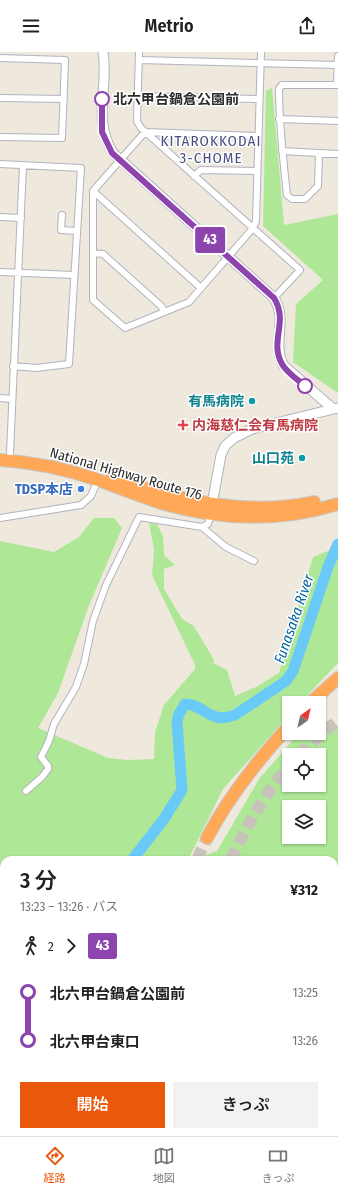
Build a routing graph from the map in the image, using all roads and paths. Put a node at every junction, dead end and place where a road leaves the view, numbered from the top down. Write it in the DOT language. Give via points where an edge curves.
graph roads {
  1 [pos="103,52"];
  2 [pos="139,52"];
  3 [pos="260,52"];
  4 [pos="338,56"];
  5 [pos="0,58"];
  6 [pos="138,60"];
  7 [pos="260,63"];
  8 [pos="338,65"];
  9 [pos="338,86"];
  10 [pos="138,96"];
  11 [pos="0,98"];
  12 [pos="64,99"];
  13 [pos="259,99"];
  14 [pos="279,119"];
  15 [pos="338,121"];
  16 [pos="145,132"];
  17 [pos="258,136"];
  18 [pos="0,137"];
  19 [pos="282,151"];
  20 [pos="319,154"];
  21 [pos="338,154"];
  22 [pos="120,161"];
  23 [pos="0,164"];
  24 [pos="23,166"];
  25 [pos="257,171"];
  26 [pos="194,176"];
  27 [pos="93,191"];
  28 [pos="62,215"];
  29 [pos="0,217"];
  30 [pos="21,218"];
  31 [pos="253,228"];
  32 [pos="77,231"];
  33 [pos="93,252"];
  34 [pos="228,256"];
  35 [pos="0,272"];
  36 [pos="18,273"];
  37 [pos="74,275"];
  38 [pos="201,288"];
  39 [pos="274,298"];
  40 [pos="164,312"];
  41 [pos="13,366"];
  42 [pos="0,398"];
  43 [pos="12,399"];
  44 [pos="335,408"];
  45 [pos="5,453"];
  46 [pos="0,460"];
  47 [pos="98,480"];
  48 [pos="333,501"];
  49 [pos="212,509"];
  50 [pos="0,518"];
  51 [pos="202,527"];
  52 [pos="254,561"];
  53 [pos="338,678"];
  54 [pos="338,687"];
  55 [pos="318,696"];
  56 [pos="326,698"];
  57 [pos="282,734"];
  58 [pos="282,737"];
  59 [pos="264,754"];
  60 [pos="26,791"];
  61 [pos="207,838"];
  1 -- 22 [label="street" via="105,72 101,110 102,132 112,153"];
  2 -- 6 [label="street"];
  3 -- 7 [label="street"];
  4 -- 8 [label="street"];
  5 -- 12 [label="street" via="65,60"];
  6 -- 7 [label="street"];
  6 -- 10 [label="street"];
  7 -- 8 [label="street"];
  7 -- 13 [label="street"];
  8 -- 9 [label="street"];
  9 -- 14 [label="street" via="282,85 279,89"];
  10 -- 13 [label="street"];
  10 -- 16 [label="street" via="137,121"];
  11 -- 12 [label="street"];
  12 -- 18 [label="street" via="62,138"];
  13 -- 17 [label="street"];
  14 -- 15 [label="street"];
  14 -- 19 [label="street"];
  16 -- 17 [label="street"];
  16 -- 22 [label="street"];
  16 -- 26 [label="street"];
  17 -- 25 [label="street"];
  19 -- 20 [label="street"];
  19 -- 20 [label="street" via="287,195 292,199 305,199 318,186"];
  20 -- 21 [label="street"];
  22 -- 27 [label="street"];
  22 -- 34 [label="street"];
  23 -- 24 [label="street"];
  24 -- 30 [label="street"];
  24 -- 32 [label="street" via="81,168"];
  25 -- 26 [label="street" via="201,170"];
  25 -- 31 [label="street" via="256,221"];
  26 -- 31 [label="street"];
  27 -- 33 [label="street"];
  27 -- 38 [label="street"];
  28 -- 32 [label="street" via="61,230"];
  29 -- 30 [label="street"];
  30 -- 36 [label="street"];
  31 -- 34 [label="street"];
  31 -- 39 [label="street" via="300,270"];
  32 -- 37 [label="street"];
  33 -- 40 [label="street" via="104,254 161,306"];
  33 -- 40 [label="street" via="93,300 125,328"];
  34 -- 38 [label="street"];
  34 -- 39 [label="street"];
  35 -- 36 [label="street"];
  36 -- 37 [label="street"];
  36 -- 41 [label="street"];
  37 -- 41 [label="street" via="69,364 36,368"];
  38 -- 40 [label="street" via="189,302"];
  39 -- 44 [label="street" via="281,318 277,343 279,358 283,365"];
  41 -- 43 [label="street"];
  42 -- 43 [label="street"];
  43 -- 45 [label="street"];
  44 -- 49 [label="street" via="252,429 234,438 220,455"];
  45 -- 49 [label="highway, National Highway Route 176" via="69,463"];
  46 -- 47 [label="highway, National Highway Route 176" via="67,470"];
  47 -- 49 [label="highway, National Highway Route 176" via="162,503"];
  47 -- 50 [label="street" via="87,502 81,505"];
  48 -- 49 [label="highway, National Highway Route 176" via="292,515 238,516"];
  49 -- 51 [label="street" via="208,524"];
  51 -- 52 [label="street" via="226,547"];
  51 -- 60 [label="street" via="139,517 106,585 93,621 84,664 76,687 54,724 41,757 48,769"];
  53 -- 55 [label="highway"];
  54 -- 56 [label="highway"];
  57 -- 59 [label="highway"];
  58 -- 59 [label="highway"];
  59 -- 61 [label="highway" via="235,791"];
}
